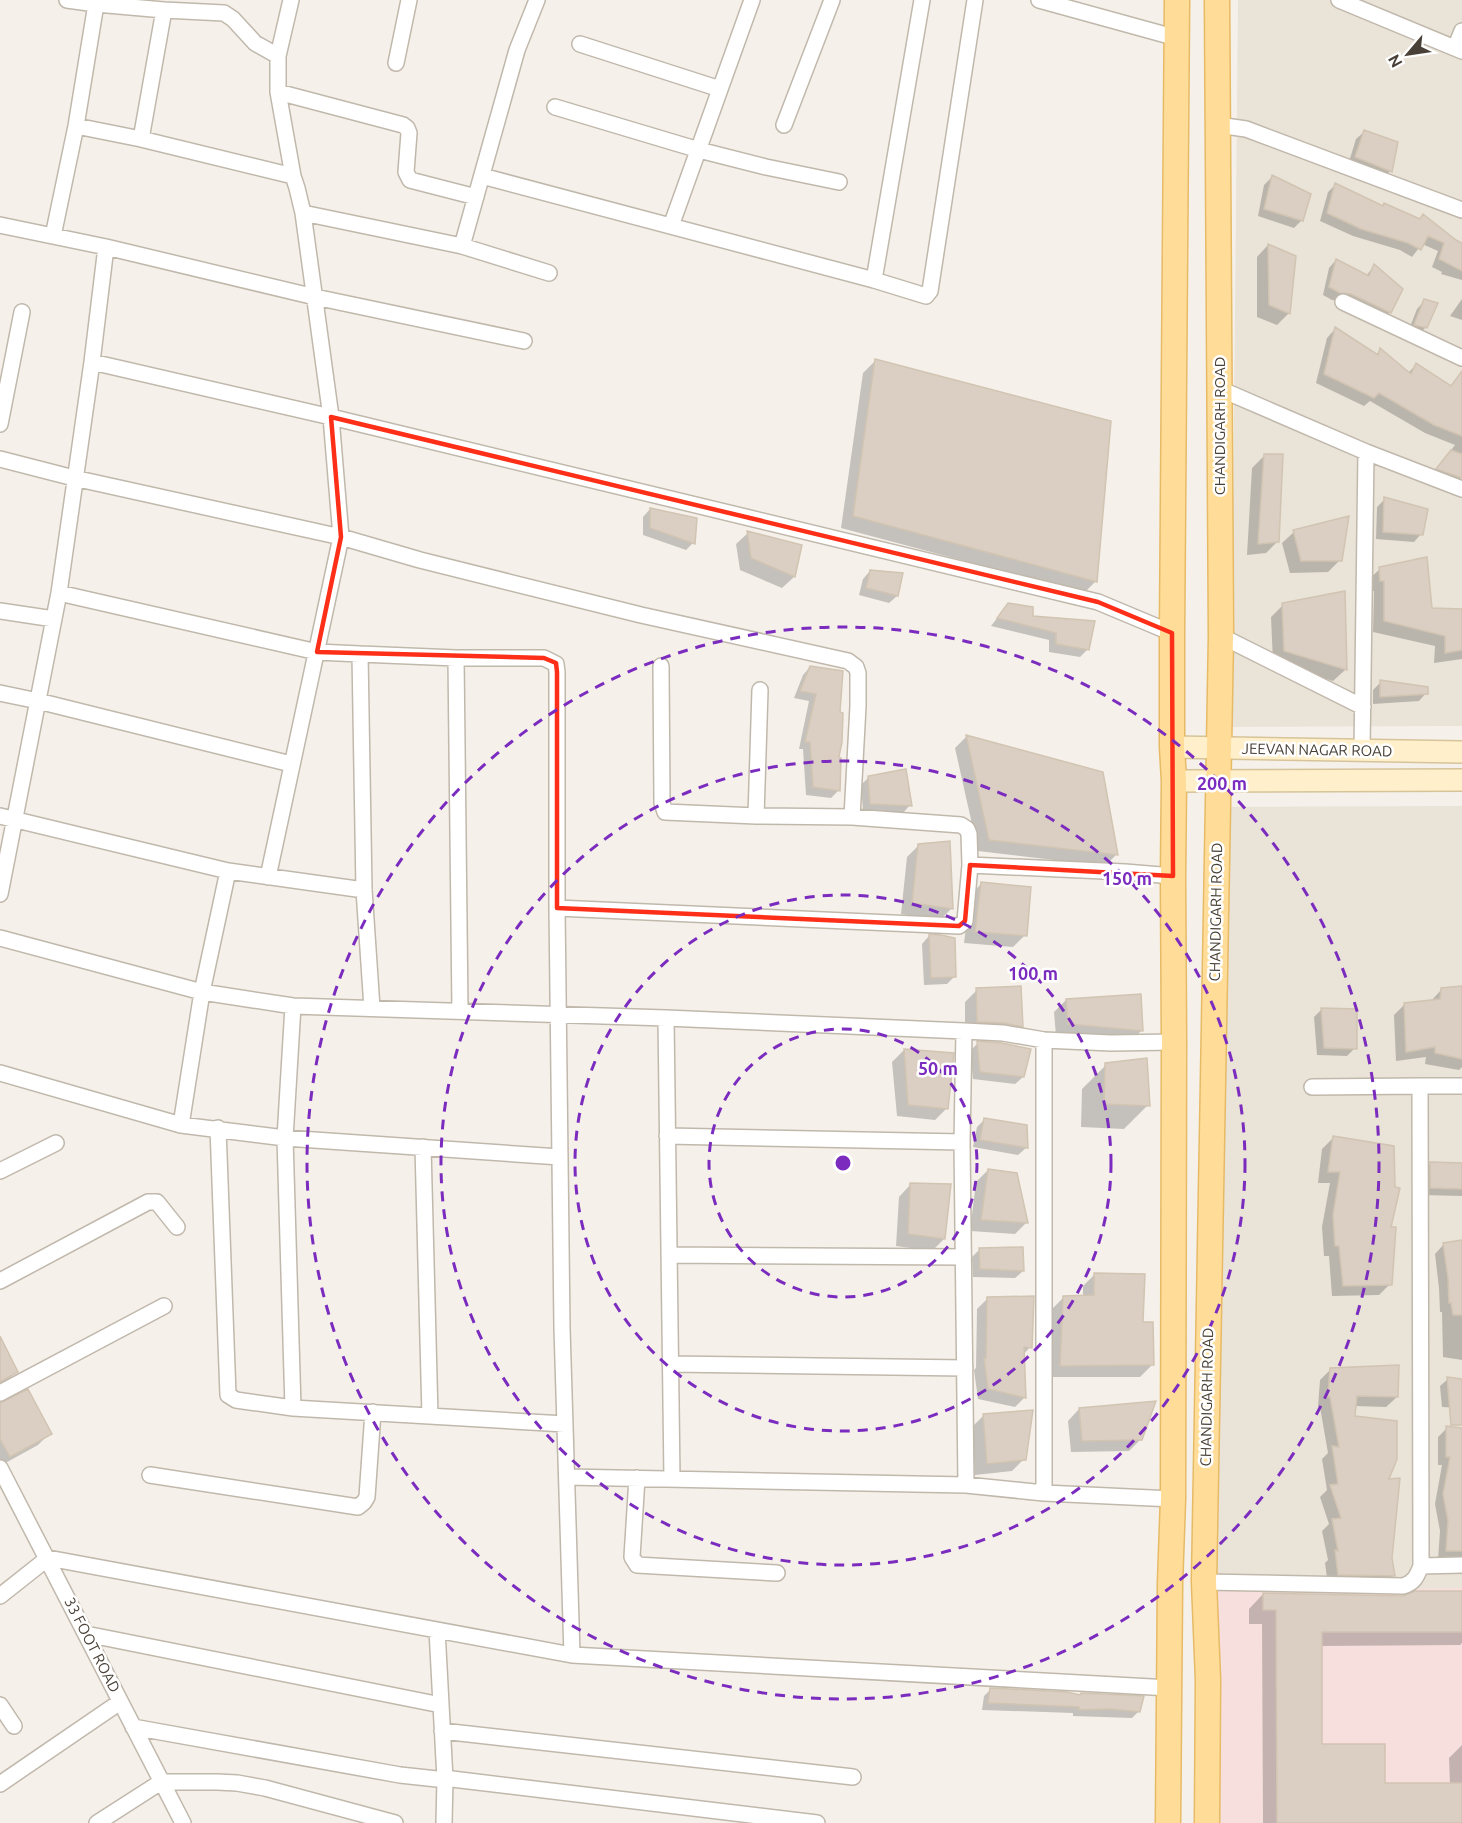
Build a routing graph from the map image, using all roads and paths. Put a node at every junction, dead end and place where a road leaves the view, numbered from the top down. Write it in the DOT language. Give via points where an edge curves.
graph roads {
  1 [pos="67,0"];
  2 [pos="291,0"];
  3 [pos="409,0"];
  4 [pos="537,0"];
  5 [pos="752,0"];
  6 [pos="832,0"];
  7 [pos="922,0"];
  8 [pos="975,0"];
  9 [pos="1039,0"];
  10 [pos="1177,0"];
  11 [pos="1217,0"];
  12 [pos="1339,0"];
  13 [pos="96,4"];
  14 [pos="1365,5"];
  15 [pos="164,10"];
  16 [pos="1462,31"];
  17 [pos="1177,38"];
  18 [pos="580,44"];
  19 [pos="1458,50"];
  20 [pos="278,56"];
  21 [pos="396,63"];
  22 [pos="720,89"];
  23 [pos="278,92"];
  24 [pos="555,106"];
  25 [pos="1218,124"];
  26 [pos="784,125"];
  27 [pos="76,126"];
  28 [pos="141,139"];
  29 [pos="699,150"];
  30 [pos="292,176"];
  31 [pos="482,176"];
  32 [pos="839,182"];
  33 [pos="476,197"];
  34 [pos="1462,210"];
  35 [pos="303,213"];
  36 [pos="0,225"];
  37 [pos="671,226"];
  38 [pos="53,236"];
  39 [pos="462,246"];
  40 [pos="106,248"];
  41 [pos="549,273"];
  42 [pos="874,280"];
  43 [pos="315,297"];
  44 [pos="1343,302"];
  45 [pos="22,312"];
  46 [pos="524,341"];
  47 [pos="1462,358"];
  48 [pos="92,362"];
  49 [pos="1220,389"];
  50 [pos="331,417"];
  51 [pos="0,424"];
  52 [pos="1366,452"];
  53 [pos="0,459"];
  54 [pos="74,478"];
  55 [pos="1462,489"];
  56 [pos="341,537"];
  57 [pos="58,593"];
  58 [pos="0,610"];
  59 [pos="54,619"];
  60 [pos="1172,633"];
  61 [pos="1221,636"];
  62 [pos="317,652"];
  63 [pos="360,654"];
  64 [pos="456,658"];
  65 [pos="661,666"];
  66 [pos="760,690"];
  67 [pos="0,693"];
  68 [pos="38,701"];
  69 [pos="1363,707"];
  70 [pos="1172,747"];
  71 [pos="1219,748"];
  72 [pos="1362,751"];
  73 [pos="1462,752"];
  74 [pos="291,764"];
  75 [pos="1462,780"];
  76 [pos="1174,781"];
  77 [pos="1218,781"];
  78 [pos="0,816"];
  79 [pos="756,816"];
  80 [pos="852,817"];
  81 [pos="15,819"];
  82 [pos="970,865"];
  83 [pos="228,871"];
  84 [pos="1173,876"];
  85 [pos="268,877"];
  86 [pos="364,890"];
  87 [pos="0,894"];
  88 [pos="557,908"];
  89 [pos="0,938"];
  90 [pos="202,992"];
  91 [pos="293,1006"];
  92 [pos="372,1008"];
  93 [pos="460,1011"];
  94 [pos="559,1014"];
  95 [pos="666,1018"];
  96 [pos="964,1031"];
  97 [pos="1044,1040"];
  98 [pos="1174,1041"];
  99 [pos="0,1073"];
  100 [pos="1420,1086"];
  101 [pos="1462,1086"];
  102 [pos="1312,1088"];
  103 [pos="181,1125"];
  104 [pos="218,1128"];
  105 [pos="667,1136"];
  106 [pos="285,1138"];
  107 [pos="962,1142"];
  108 [pos="56,1143"];
  109 [pos="423,1147"];
  110 [pos="560,1157"];
  111 [pos="0,1171"];
  112 [pos="177,1227"];
  113 [pos="669,1255"];
  114 [pos="963,1257"];
  115 [pos="0,1281"];
  116 [pos="164,1306"];
  117 [pos="670,1364"];
  118 [pos="965,1368"];
  119 [pos="0,1393"];
  120 [pos="293,1408"];
  121 [pos="373,1412"];
  122 [pos="430,1416"];
  123 [pos="565,1424"];
  124 [pos="1,1474"];
  125 [pos="150,1475"];
  126 [pos="567,1477"];
  127 [pos="637,1478"];
  128 [pos="672,1479"];
  129 [pos="966,1485"];
  130 [pos="1044,1493"];
  131 [pos="1173,1499"];
  132 [pos="48,1558"];
  133 [pos="1462,1565"];
  134 [pos="1421,1566"];
  135 [pos="777,1573"];
  136 [pos="1204,1582"];
  137 [pos="0,1596"];
  138 [pos="437,1630"];
  139 [pos="86,1634"];
  140 [pos="572,1655"];
  141 [pos="1170,1688"];
  142 [pos="120,1702"];
  143 [pos="0,1705"];
  144 [pos="441,1705"];
  145 [pos="14,1726"];
  146 [pos="133,1727"];
  147 [pos="442,1731"];
  148 [pos="853,1777"];
  149 [pos="445,1779"];
  150 [pos="161,1782"];
  151 [pos="0,1784"];
  152 [pos="97,1823"];
  153 [pos="183,1823"];
  154 [pos="395,1823"];
  155 [pos="444,1823"];
  156 [pos="817,1823"];
  157 [pos="1168,1823"];
  158 [pos="1207,1823"];
  1 -- 13 [label="street"];
  2 -- 20 [label="street"];
  3 -- 21 [label="street"];
  4 -- 31 [label="street" via="518,50"];
  5 -- 22 [label="street"];
  6 -- 26 [label="street"];
  7 -- 42 [label="street"];
  8 -- 42 [label="street" via="930,291 923,296"];
  9 -- 17 [label="street"];
  10 -- 17 [label="main road"];
  11 -- 25 [label="main road, CHANDIGARH ROAD"];
  12 -- 14 [label="street"];
  13 -- 15 [label="street"];
  13 -- 27 [label="street"];
  14 -- 19 [label="street"];
  15 -- 20 [label="street" via="224,13 255,43"];
  15 -- 28 [label="street"];
  16 -- 19 [label="street"];
  17 -- 60 [label="main road"];
  18 -- 22 [label="street"];
  20 -- 23 [label="street"];
  22 -- 29 [label="street"];
  23 -- 30 [label="street"];
  23 -- 33 [label="street" via="403,125 409,133 406,172 410,180"];
  24 -- 29 [label="street"];
  25 -- 34 [label="street" via="1246,129"];
  25 -- 49 [label="main road, CHANDIGARH ROAD"];
  27 -- 28 [label="street"];
  27 -- 38 [label="street"];
  28 -- 30 [label="street"];
  29 -- 32 [label="street"];
  29 -- 37 [label="street"];
  30 -- 35 [label="street"];
  31 -- 33 [label="street"];
  31 -- 37 [label="street"];
  33 -- 39 [label="street"];
  35 -- 39 [label="street"];
  35 -- 43 [label="street"];
  36 -- 38 [label="street"];
  37 -- 42 [label="street"];
  38 -- 40 [label="street"];
  39 -- 41 [label="street"];
  40 -- 43 [label="street"];
  40 -- 48 [label="street"];
  43 -- 46 [label="street"];
  43 -- 50 [label="street"];
  44 -- 47 [label="street"];
  45 -- 51 [label="street"];
  48 -- 50 [label="street"];
  48 -- 54 [label="street"];
  49 -- 52 [label="street"];
  49 -- 61 [label="main road, CHANDIGARH ROAD"];
  50 -- 56 [label="street"];
  50 -- 60 [label="street" via="1098,602"];
  52 -- 55 [label="street"];
  52 -- 69 [label="street"];
  53 -- 54 [label="street"];
  54 -- 56 [label="street"];
  54 -- 57 [label="street"];
  56 -- 62 [label="street"];
  56 -- 80 [label="street" via="641,615 848,661 858,674"];
  57 -- 59 [label="street"];
  57 -- 62 [label="street"];
  58 -- 59 [label="street"];
  59 -- 68 [label="street"];
  60 -- 70 [label="main road"];
  61 -- 69 [label="street"];
  61 -- 71 [label="main road, CHANDIGARH ROAD"];
  62 -- 63 [label="street"];
  62 -- 74 [label="street"];
  63 -- 64 [label="street"];
  63 -- 86 [label="street"];
  64 -- 88 [label="street" via="544,658 556,666"];
  64 -- 93 [label="street"];
  65 -- 79 [label="street" via="663,810"];
  66 -- 79 [label="street"];
  67 -- 68 [label="street"];
  68 -- 74 [label="street"];
  68 -- 81 [label="street"];
  69 -- 72 [label="street"];
  70 -- 71 [label="street, JEEVAN NAGAR ROAD"];
  70 -- 76 [label="main road"];
  71 -- 72 [label="street, JEEVAN NAGAR ROAD"];
  71 -- 77 [label="main road, CHANDIGARH ROAD"];
  72 -- 73 [label="street, JEEVAN NAGAR ROAD"];
  74 -- 85 [label="street"];
  75 -- 77 [label="street, JEEVAN NAGAR ROAD"];
  76 -- 77 [label="street, JEEVAN NAGAR ROAD"];
  76 -- 84 [label="main road"];
  77 -- 136 [label="main road, CHANDIGARH ROAD"];
  78 -- 81 [label="street"];
  79 -- 80 [label="street"];
  80 -- 82 [label="street" via="961,825 969,834"];
  81 -- 83 [label="street"];
  81 -- 87 [label="street"];
  82 -- 84 [label="street"];
  82 -- 88 [label="street" via="965,921 959,926"];
  83 -- 85 [label="street"];
  83 -- 90 [label="street"];
  84 -- 98 [label="main road"];
  85 -- 86 [label="street"];
  86 -- 92 [label="street"];
  88 -- 94 [label="street"];
  89 -- 90 [label="street"];
  90 -- 91 [label="street"];
  90 -- 103 [label="street"];
  91 -- 92 [label="street"];
  91 -- 106 [label="street"];
  92 -- 93 [label="street"];
  93 -- 94 [label="street"];
  94 -- 95 [label="street"];
  94 -- 110 [label="street"];
  95 -- 96 [label="street"];
  95 -- 105 [label="street"];
  96 -- 97 [label="street"];
  96 -- 107 [label="street"];
  97 -- 98 [label="street"];
  97 -- 130 [label="street"];
  98 -- 131 [label="main road"];
  99 -- 103 [label="street"];
  100 -- 101 [label="street"];
  100 -- 102 [label="street"];
  100 -- 134 [label="street"];
  103 -- 104 [label="street"];
  104 -- 106 [label="street"];
  104 -- 120 [label="street" via="228,1395 236,1400"];
  105 -- 107 [label="street"];
  105 -- 113 [label="street"];
  106 -- 109 [label="street"];
  106 -- 120 [label="street"];
  107 -- 114 [label="street"];
  108 -- 111 [label="street"];
  109 -- 110 [label="street"];
  109 -- 122 [label="street"];
  110 -- 123 [label="street"];
  112 -- 115 [label="street" via="157,1202 148,1202"];
  113 -- 114 [label="street"];
  113 -- 117 [label="street"];
  114 -- 118 [label="street"];
  116 -- 119 [label="street"];
  117 -- 118 [label="street"];
  117 -- 128 [label="street"];
  118 -- 129 [label="street"];
  120 -- 121 [label="street"];
  121 -- 122 [label="street"];
  121 -- 125 [label="street" via="367,1497 358,1507"];
  122 -- 123 [label="street"];
  123 -- 126 [label="street"];
  124 -- 132 [label="street, 33 FOOT ROAD"];
  126 -- 127 [label="street"];
  126 -- 140 [label="street"];
  127 -- 128 [label="street"];
  127 -- 135 [label="street" via="632,1557 637,1565"];
  128 -- 129 [label="street"];
  129 -- 130 [label="street"];
  130 -- 131 [label="street"];
  131 -- 141 [label="main road"];
  132 -- 137 [label="street"];
  132 -- 138 [label="street"];
  132 -- 139 [label="street, 33 FOOT ROAD"];
  133 -- 134 [label="street"];
  134 -- 136 [label="street" via="1416,1578 1403,1586"];
  136 -- 158 [label="main road, CHANDIGARH ROAD"];
  138 -- 140 [label="street"];
  138 -- 144 [label="street"];
  139 -- 142 [label="street, 33 FOOT ROAD"];
  139 -- 144 [label="street"];
  140 -- 141 [label="street"];
  141 -- 157 [label="main road"];
  142 -- 146 [label="street, 33 FOOT ROAD"];
  142 -- 151 [label="street"];
  143 -- 145 [label="street"];
  144 -- 147 [label="street"];
  146 -- 149 [label="street"];
  146 -- 150 [label="street, 33 FOOT ROAD"];
  147 -- 148 [label="street"];
  147 -- 149 [label="street"];
  149 -- 155 [label="street"];
  149 -- 156 [label="street"];
  150 -- 152 [label="street"];
  150 -- 153 [label="street, 33 FOOT ROAD"];
  150 -- 154 [label="street" via="237,1783"];
}
